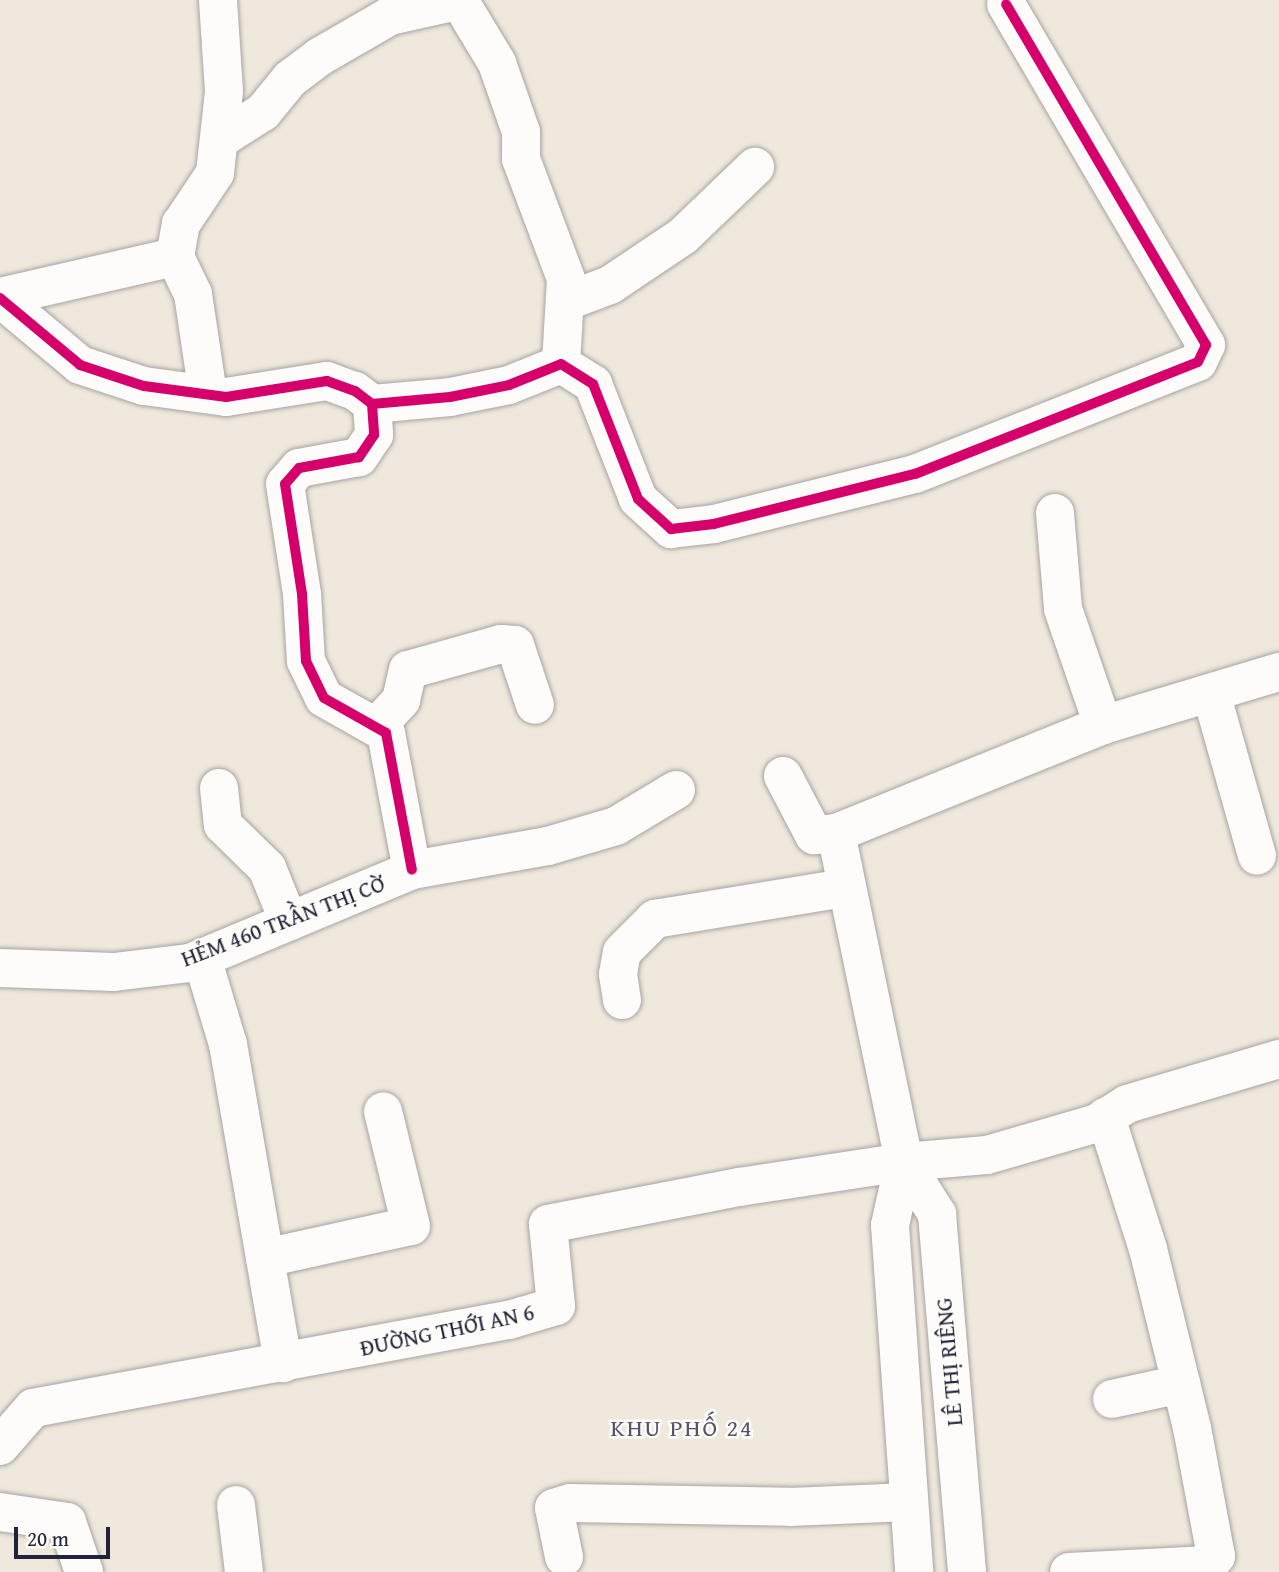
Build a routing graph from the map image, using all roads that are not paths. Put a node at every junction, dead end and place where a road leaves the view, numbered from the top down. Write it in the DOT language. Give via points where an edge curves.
graph roads {
  1 [pos="218,0"];
  2 [pos="458,0"];
  3 [pos="1006,4"];
  4 [pos="219,141"];
  5 [pos="755,167"];
  6 [pos="175,257"];
  7 [pos="0,298"];
  8 [pos="565,302"];
  9 [pos="561,364"];
  10 [pos="208,394"];
  11 [pos="372,404"];
  12 [pos="1055,513"];
  13 [pos="1279,673"];
  14 [pos="1211,693"];
  15 [pos="535,705"];
  16 [pos="1103,725"];
  17 [pos="376,727"];
  18 [pos="783,776"];
  19 [pos="219,788"];
  20 [pos="676,790"];
  21 [pos="836,833"];
  22 [pos="1257,856"];
  23 [pos="412,870"];
  24 [pos="845,888"];
  25 [pos="289,922"];
  26 [pos="202,958"];
  27 [pos="0,968"];
  28 [pos="622,1000"];
  29 [pos="1279,1059"];
  30 [pos="383,1111"];
  31 [pos="1106,1117"];
  32 [pos="904,1162"];
  33 [pos="265,1258"];
  34 [pos="283,1363"];
  35 [pos="1181,1384"];
  36 [pos="1112,1399"];
  37 [pos="0,1446"];
  38 [pos="909,1502"];
  39 [pos="236,1505"];
  40 [pos="0,1512"];
  41 [pos="564,1556"];
  42 [pos="84,1572"];
  43 [pos="244,1572"];
  44 [pos="914,1572"];
  45 [pos="967,1572"];
  46 [pos="1069,1572"];
  1 -- 4 [label="street" via="224,91"];
  2 -- 4 [label="street" via="390,16 319,57 290,79 263,113"];
  2 -- 8 [label="street" via="497,63 521,131 521,159 566,279"];
  3 -- 9 [label="street" via="1206,345 1198,362 915,474 714,524 671,529 638,499 593,384"];
  4 -- 6 [label="street" via="215,173 181,224"];
  5 -- 8 [label="street" via="683,236 610,285"];
  6 -- 7 [label="street" via="127,264"];
  6 -- 10 [label="street" via="193,294"];
  7 -- 10 [label="street" via="80,366 145,386"];
  8 -- 9 [label="street"];
  9 -- 11 [label="street" via="509,385 450,397"];
  10 -- 11 [label="street" via="264,393 327,381 355,391"];
  11 -- 17 [label="street" via="374,435 359,457 299,468 285,484 302,594 306,661 324,698"];
  12 -- 16 [label="street" via="1063,609"];
  13 -- 14 [label="street"];
  14 -- 16 [label="street"];
  14 -- 22 [label="street"];
  15 -- 17 [label="street" via="515,645 500,644 408,670 401,700"];
  16 -- 21 [label="street"];
  17 -- 23 [label="street" via="386,733"];
  18 -- 21 [label="street" via="814,835"];
  19 -- 25 [label="street" via="223,825 267,868"];
  20 -- 23 [label="street, HẺM 460 TRẦN THỊ CỜ" via="616,826 548,846"];
  21 -- 24 [label="street, LÊ THỊ RIÊNG"];
  23 -- 25 [label="street, HẺM 460 TRẦN THỊ CỜ"];
  24 -- 28 [label="street" via="654,919 622,952 618,974"];
  24 -- 32 [label="street, LÊ THỊ RIÊNG"];
  25 -- 26 [label="street, HẺM 460 TRẦN THỊ CỜ"];
  26 -- 27 [label="street, HẺM 460 TRẦN THỊ CỜ" via="114,972"];
  26 -- 33 [label="street" via="228,1044"];
  29 -- 31 [label="street" via="1127,1104"];
  30 -- 33 [label="street" via="411,1226"];
  31 -- 32 [label="street" via="986,1155"];
  31 -- 35 [label="street" via="1148,1249"];
  32 -- 34 [label="street, ĐƯỜNG THỚI AN 6" via="738,1187 548,1224 556,1306 509,1320"];
  32 -- 38 [label="street, LÊ THỊ RIÊNG" via="890,1225"];
  32 -- 45 [label="street, LÊ THỊ RIÊNG" via="937,1214"];
  33 -- 34 [label="street"];
  34 -- 37 [label="street, ĐƯỜNG THỚI AN 6" via="33,1408"];
  35 -- 36 [label="street"];
  35 -- 46 [label="street" via="1216,1556 1208,1565"];
  38 -- 41 [label="street" via="790,1507 570,1503 554,1508"];
  38 -- 44 [label="street, LÊ THỊ RIÊNG"];
  39 -- 43 [label="street"];
  40 -- 42 [label="street" via="67,1522"];
}
